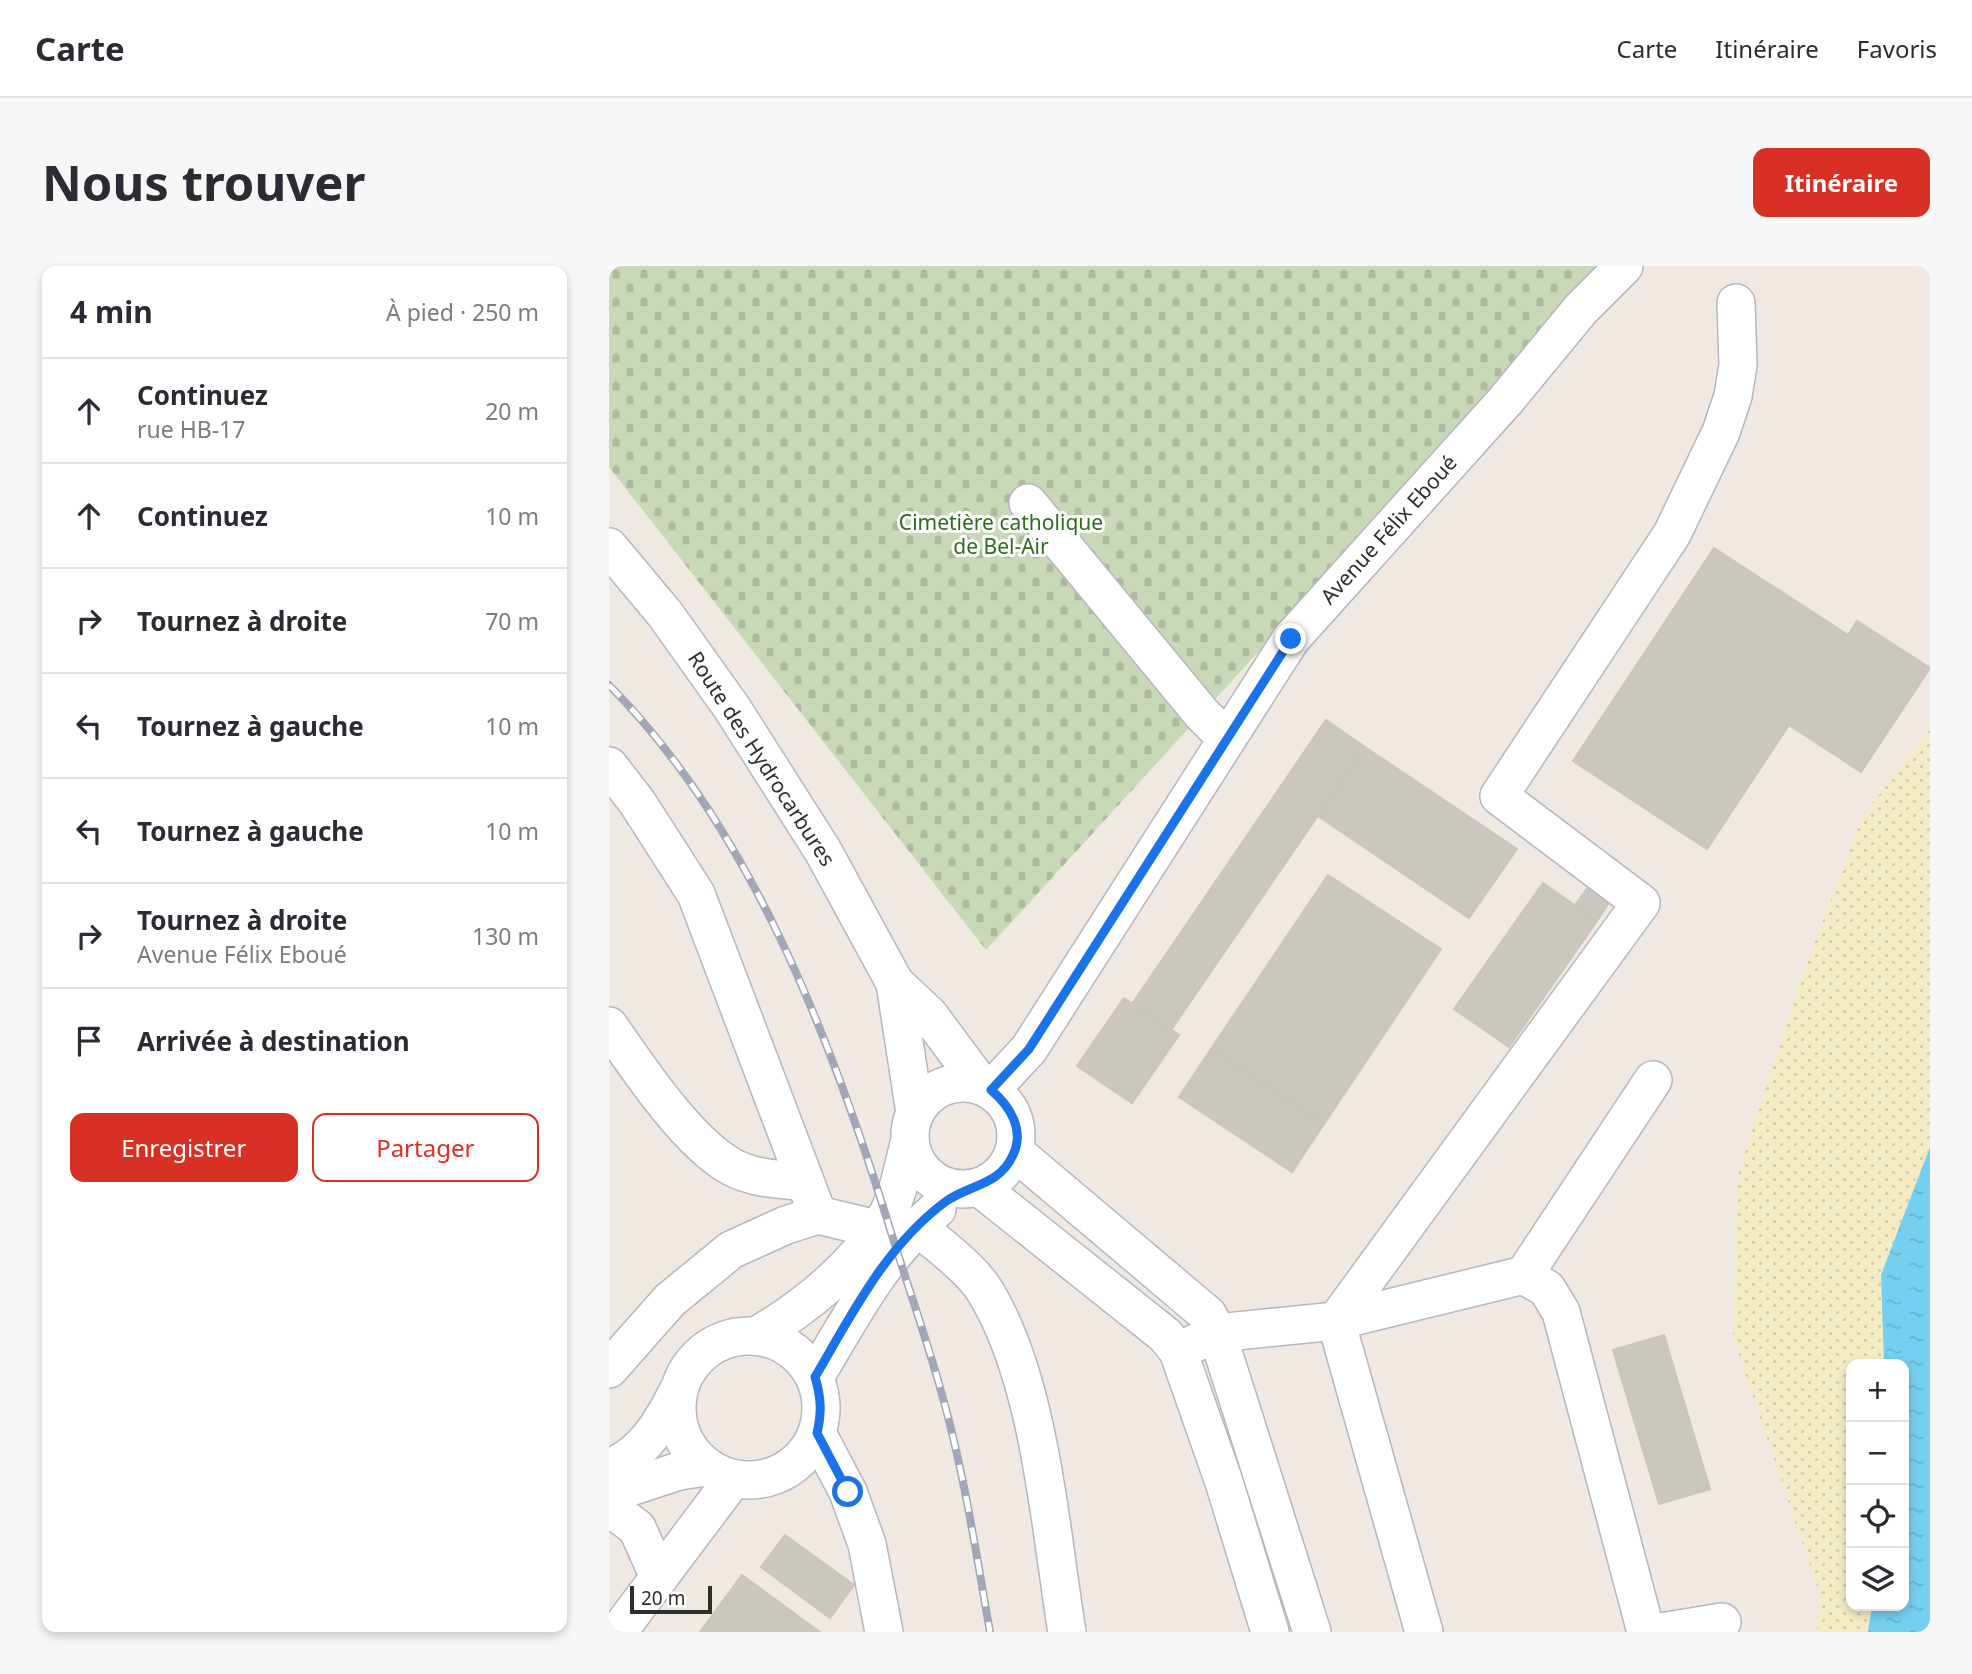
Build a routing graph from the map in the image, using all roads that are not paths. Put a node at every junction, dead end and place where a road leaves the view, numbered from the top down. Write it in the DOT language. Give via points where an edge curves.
graph roads {
  1 [pos="1624,266"];
  2 [pos="1736,303"];
  3 [pos="1028,503"];
  4 [pos="609,547"];
  5 [pos="1227,739"];
  6 [pos="609,766"];
  7 [pos="895,983"];
  8 [pos="609,1026"];
  9 [pos="1653,1080"];
  10 [pos="986,1087"];
  11 [pos="912,1126"];
  12 [pos="1015,1152"];
  13 [pos="805,1182"];
  14 [pos="971,1189"];
  15 [pos="818,1215"];
  16 [pos="918,1226"];
  17 [pos="876,1230"];
  18 [pos="1524,1275"];
  19 [pos="1336,1321"];
  20 [pos="1217,1333"];
  21 [pos="756,1336"];
  22 [pos="1178,1351"];
  23 [pos="609,1368"];
  24 [pos="815,1377"];
  25 [pos="678,1391"];
  26 [pos="817,1433"];
  27 [pos="609,1468"];
  28 [pos="720,1473"];
  29 [pos="609,1493"];
  30 [pos="609,1507"];
  31 [pos="659,1577"];
  32 [pos="1722,1622"];
  33 [pos="618,1632"];
  34 [pos="884,1632"];
  35 [pos="1066,1632"];
  36 [pos="1270,1632"];
  37 [pos="1312,1632"];
  38 [pos="1424,1632"];
  39 [pos="1646,1632"];
  40 [pos="1661,1632"];
  1 -- 5 [label="street, Avenue Félix Eboué" via="1291,639"];
  2 -- 19 [label="street" via="1738,365 1733,396 1721,432 1672,534 1499,796 1641,903"];
  3 -- 5 [label="street"];
  4 -- 7 [label="street, Route des Hydrocarbures" via="665,614 732,708 824,851"];
  5 -- 10 [label="street, Avenue Félix Eboué" via="1029,1049"];
  6 -- 13 [label="street" via="638,802 696,894"];
  7 -- 10 [label="street, Route des Hydrocarbures" via="929,1015"];
  7 -- 11 [label="street, Route des Hydrocarbures"];
  8 -- 13 [label="street" via="651,1087 713,1154 757,1177"];
  9 -- 18 [label="street"];
  10 -- 11 [label="street" via="965,1082 936,1090"];
  10 -- 12 [label="street" via="1005,1102 1014,1117"];
  11 -- 14 [label="street" via="913,1156 927,1175 947,1187"];
  11 -- 17 [label="street" via="896,1194"];
  12 -- 14 [label="street" via="994,1180"];
  12 -- 20 [label="street" via="1208,1315"];
  13 -- 15 [label="street"];
  14 -- 16 [label="street"];
  14 -- 22 [label="street" via="1165,1335"];
  15 -- 17 [label="street"];
  15 -- 23 [label="street" via="731,1250 670,1300"];
  16 -- 24 [label="street" via="860,1297"];
  16 -- 35 [label="street" via="981,1286 1004,1328 1030,1404"];
  17 -- 21 [label="street" via="817,1294"];
  18 -- 19 [label="street"];
  18 -- 39 [label="street" via="1548,1289 1561,1312"];
  19 -- 20 [label="street"];
  19 -- 38 [label="street"];
  20 -- 22 [label="street"];
  20 -- 37 [label="street"];
  21 -- 24 [label="street" via="780,1343 800,1357"];
  21 -- 25 [label="street" via="716,1344 686,1372"];
  22 -- 36 [label="street"];
  24 -- 26 [label="street" via="821,1395"];
  25 -- 27 [label="street" via="660,1426 642,1447"];
  25 -- 28 [label="street" via="681,1433 691,1452"];
  26 -- 28 [label="street" via="810,1449 784,1472 750,1481"];
  26 -- 34 [label="street" via="848,1492 867,1544"];
  28 -- 29 [label="street" via="679,1471"];
  28 -- 31 [label="street"];
  30 -- 31 [label="street" via="637,1528"];
  31 -- 33 [label="street"];
  32 -- 40 [label="street"];
}
